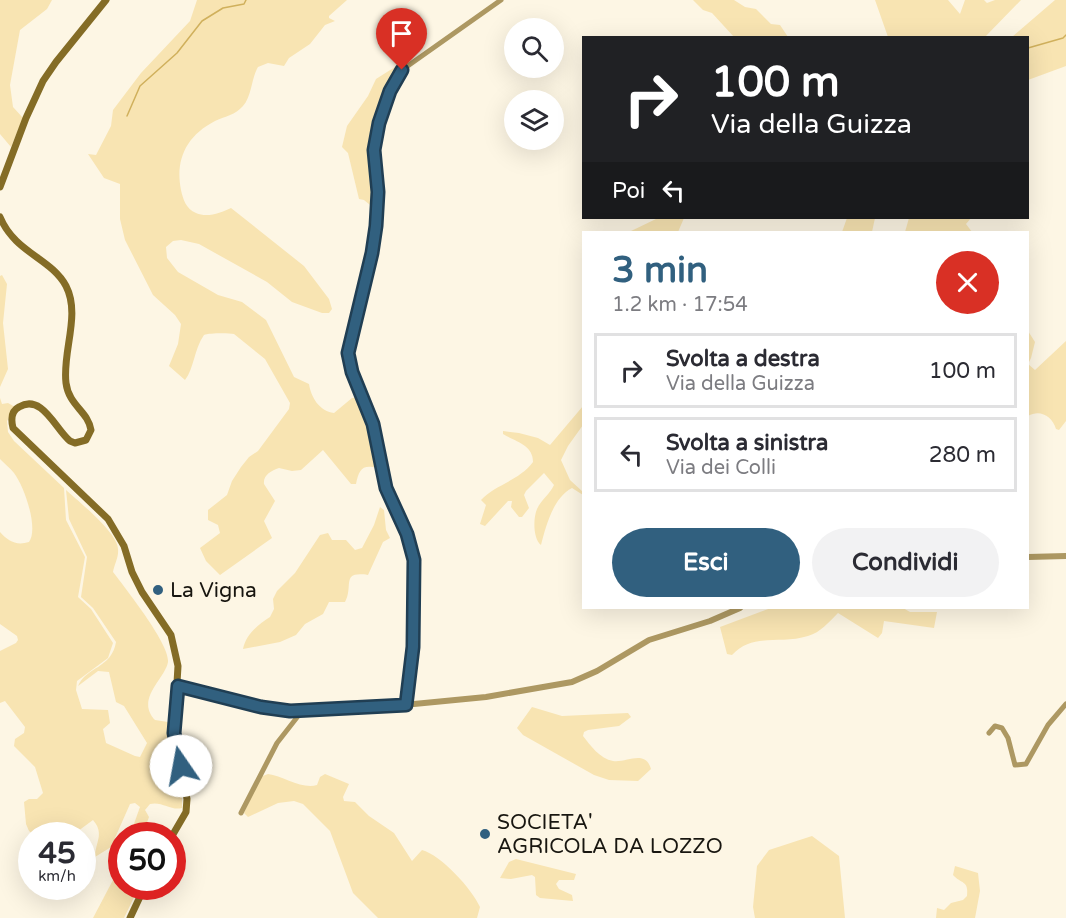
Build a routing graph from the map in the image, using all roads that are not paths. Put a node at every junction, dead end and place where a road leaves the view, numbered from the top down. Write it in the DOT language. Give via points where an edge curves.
graph roads {
  1 [pos="106,0"];
  2 [pos="501,0"];
  3 [pos="0,188"];
  4 [pos="0,217"];
  5 [pos="1066,556"];
  6 [pos="1029,557"];
  7 [pos="738,609"];
  8 [pos="178,686"];
  9 [pos="1066,704"];
  10 [pos="406,705"];
  11 [pos="302,711"];
  12 [pos="988,733"];
  13 [pos="241,813"];
  14 [pos="180,822"];
  15 [pos="138,900"];
  16 [pos="130,918"];
  1 -- 3 [label="main road" via="43,81"];
  2 -- 10 [label="street" via="402,70 390,91 374,150 376,226 348,353 373,424 386,488 414,560 413,647"];
  4 -- 8 [label="main road" via="12,239 57,274 67,287 71,308 66,385 91,430 86,440 70,441 46,412 27,404 15,409 13,428 117,532 136,582 171,635"];
  5 -- 6 [label="street"];
  7 -- 10 [label="street" via="649,640 572,682 486,697"];
  8 -- 11 [label="street" via="261,707"];
  8 -- 14 [label="main road" via="174,733 187,799"];
  9 -- 12 [label="street" via="1048,725 1026,764 1015,765 1002,728 994,726"];
  10 -- 11 [label="street"];
  11 -- 13 [label="street" via="277,743"];
  15 -- 16 [label="main road"];
}
